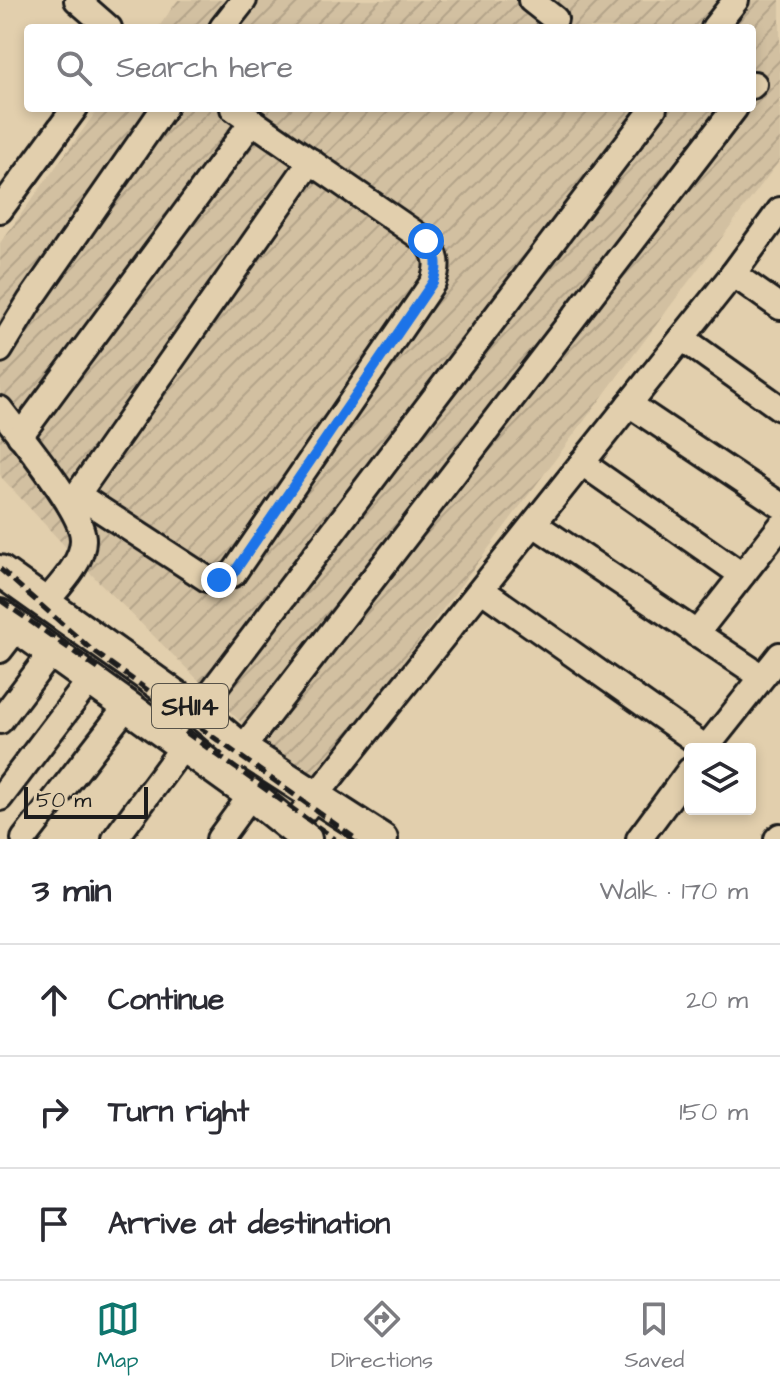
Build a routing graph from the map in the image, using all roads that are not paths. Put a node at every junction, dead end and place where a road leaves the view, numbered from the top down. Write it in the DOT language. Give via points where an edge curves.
graph roads {
  1 [pos="77,0"];
  2 [pos="244,0"];
  3 [pos="531,0"];
  4 [pos="736,0"];
  5 [pos="555,19"];
  6 [pos="104,24"];
  7 [pos="225,24"];
  8 [pos="717,24"];
  9 [pos="72,112"];
  10 [pos="161,112"];
  11 [pos="651,112"];
  12 [pos="732,112"];
  13 [pos="243,115"];
  14 [pos="311,161"];
  15 [pos="0,210"];
  16 [pos="780,210"];
  17 [pos="733,274"];
  18 [pos="780,307"];
  19 [pos="682,338"];
  20 [pos="0,350"];
  21 [pos="629,404"];
  22 [pos="780,408"];
  23 [pos="0,409"];
  24 [pos="20,436"];
  25 [pos="582,463"];
  26 [pos="74,500"];
  27 [pos="780,505"];
  28 [pos="534,524"];
  29 [pos="780,527"];
  30 [pos="0,571"];
  31 [pos="742,575"];
  32 [pos="482,590"];
  33 [pos="45,603"];
  34 [pos="6,631"];
  35 [pos="696,634"];
  36 [pos="52,652"];
  37 [pos="780,655"];
  38 [pos="762,677"];
  39 [pos="90,680"];
  40 [pos="127,706"];
  41 [pos="197,711"];
  42 [pos="0,721"];
  43 [pos="698,743"];
  44 [pos="709,743"];
  45 [pos="183,747"];
  46 [pos="242,749"];
  47 [pos="222,775"];
  48 [pos="684,778"];
  49 [pos="251,795"];
  50 [pos="314,797"];
  51 [pos="0,798"];
  52 [pos="298,833"];
  53 [pos="24,839"];
  54 [pos="115,839"];
  55 [pos="219,839"];
  56 [pos="382,839"];
  57 [pos="639,839"];
  1 -- 6 [label="street"];
  2 -- 7 [label="street"];
  3 -- 5 [label="street"];
  4 -- 8 [label="street"];
  9 -- 15 [label="street"];
  10 -- 20 [label="street"];
  11 -- 41 [label="street"];
  12 -- 46 [label="street"];
  13 -- 14 [label="street"];
  13 -- 24 [label="street"];
  14 -- 26 [label="street"];
  14 -- 26 [label="street" via="426,241 436,252 438,270 233,574 207,579"];
  16 -- 17 [label="street"];
  17 -- 18 [label="street"];
  17 -- 19 [label="street"];
  19 -- 21 [label="street"];
  19 -- 22 [label="street"];
  21 -- 25 [label="street"];
  21 -- 27 [label="street"];
  23 -- 24 [label="street"];
  24 -- 26 [label="street"];
  25 -- 28 [label="street"];
  25 -- 31 [label="street"];
  26 -- 33 [label="street" via="84,542 72,569"];
  28 -- 32 [label="street"];
  28 -- 35 [label="street"];
  29 -- 31 [label="street"];
  30 -- 33 [label="main road, SH114"];
  31 -- 35 [label="street"];
  32 -- 43 [label="street"];
  32 -- 50 [label="street"];
  33 -- 41 [label="main road, SH114"];
  34 -- 36 [label="main road, SH114"];
  35 -- 38 [label="street"];
  36 -- 39 [label="main road, SH114"];
  36 -- 42 [label="street"];
  37 -- 38 [label="street"];
  38 -- 44 [label="street"];
  39 -- 40 [label="main road, SH114"];
  39 -- 51 [label="street"];
  40 -- 45 [label="main road, SH114"];
  40 -- 53 [label="street"];
  41 -- 46 [label="main road, SH114"];
  45 -- 47 [label="main road, SH114"];
  45 -- 54 [label="street"];
  46 -- 47 [label="street"];
  46 -- 50 [label="main road, SH114"];
  47 -- 49 [label="main road, SH114"];
  48 -- 57 [label="street"];
  49 -- 52 [label="main road, SH114"];
  49 -- 55 [label="street"];
  50 -- 52 [label="street"];
  50 -- 56 [label="main road, SH114"];
}
